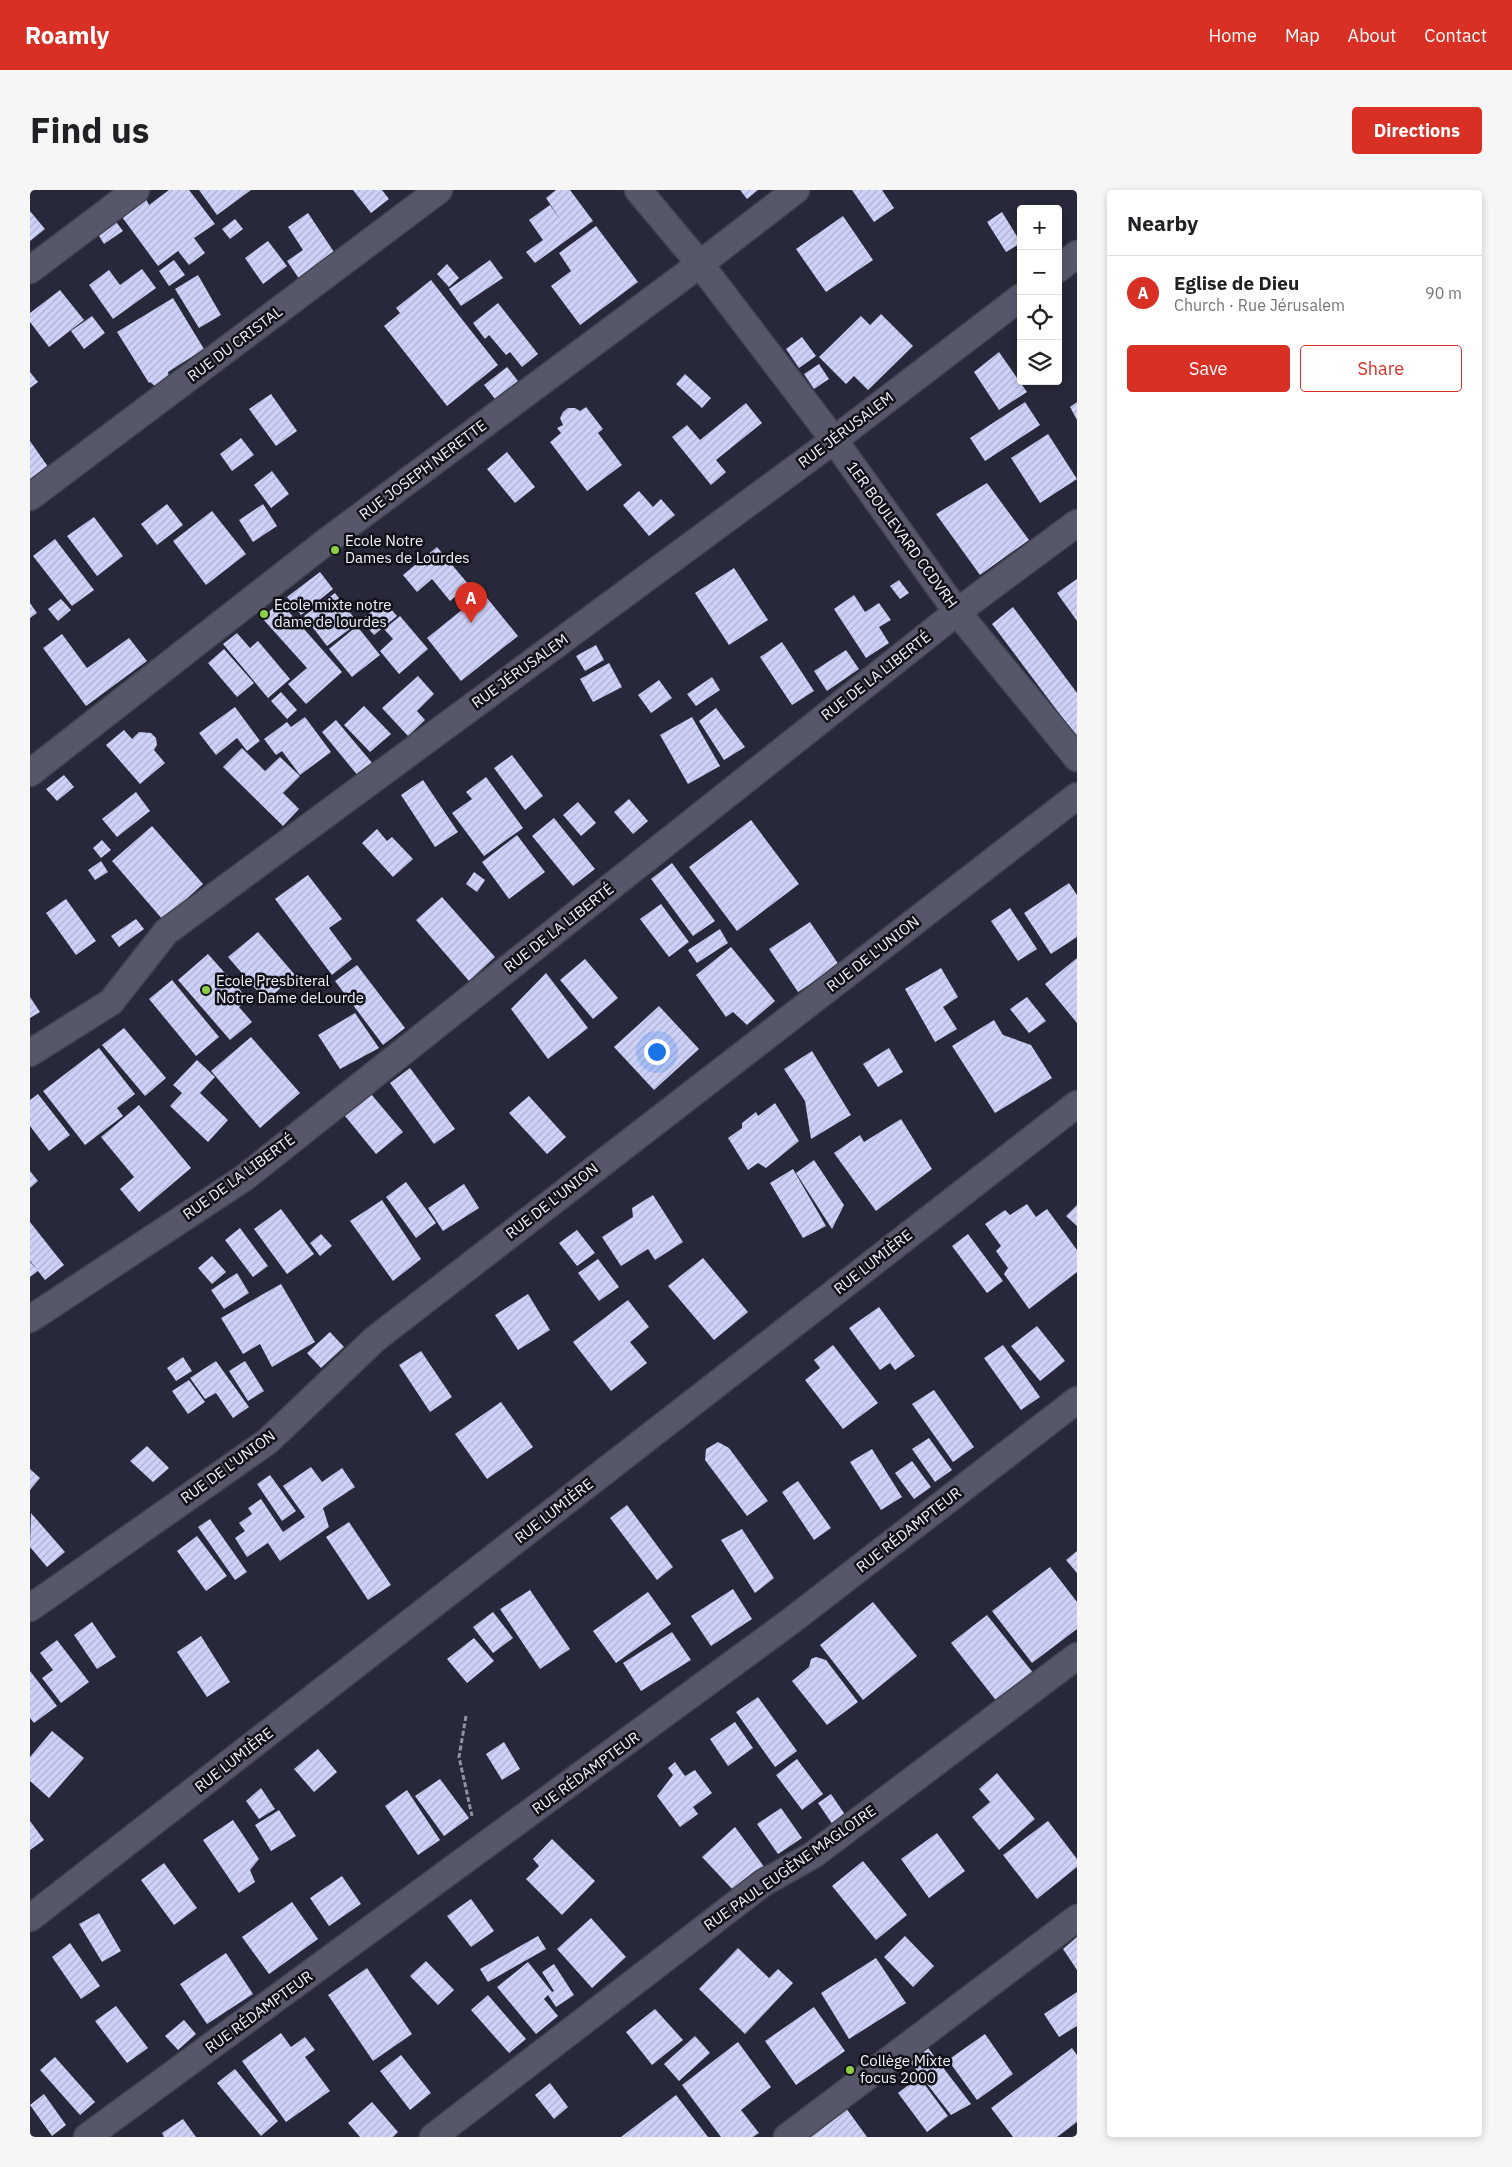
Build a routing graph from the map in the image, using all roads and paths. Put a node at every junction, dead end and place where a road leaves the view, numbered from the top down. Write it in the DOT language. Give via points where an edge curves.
graph roads {
  1 [pos="136,190"];
  2 [pos="439,190"];
  3 [pos="638,190"];
  4 [pos="796,190"];
  5 [pos="1077,254"];
  6 [pos="700,264"];
  7 [pos="1062,266"];
  8 [pos="30,270"];
  9 [pos="1017,300"];
  10 [pos="834,440"];
  11 [pos="30,497"];
  12 [pos="1077,523"];
  13 [pos="957,612"];
  14 [pos="1077,758"];
  15 [pos="30,773"];
  16 [pos="1077,796"];
  17 [pos="30,1053"];
  18 [pos="1077,1104"];
  19 [pos="30,1320"];
  20 [pos="1077,1400"];
  21 [pos="30,1608"];
  22 [pos="1077,1656"];
  23 [pos="466,1716"];
  24 [pos="487,1846"];
  25 [pos="30,1918"];
  26 [pos="1077,1918"];
  27 [pos="87,2137"];
  28 [pos="433,2137"];
  29 [pos="787,2137"];
  1 -- 8 [label="street"];
  2 -- 11 [label="street, RUE DU CRISTAL"];
  3 -- 6 [label="street, 1ER BOULEVARD CCDVRH"];
  4 -- 6 [label="street, RUE JOSEPH NERETTE"];
  5 -- 7 [label="street"];
  6 -- 10 [label="street, 1ER BOULEVARD CCDVRH"];
  6 -- 15 [label="street, RUE JOSEPH NERETTE" via="327,540"];
  9 -- 10 [label="street, RUE JÉRUSALEM"];
  10 -- 13 [label="street, 1ER BOULEVARD CCDVRH"];
  10 -- 17 [label="street, RUE JÉRUSALEM" via="166,932 111,1002"];
  12 -- 13 [label="street, RUE DE LA LIBERTÉ"];
  13 -- 14 [label="street, 1ER BOULEVARD CCDVRH"];
  13 -- 19 [label="street, RUE DE LA LIBERTÉ" via="244,1178"];
  16 -- 21 [label="street, RUE DE L'UNION" via="375,1339 268,1441"];
  18 -- 25 [label="street, RUE LUMIÈRE"];
  20 -- 24 [label="street, RUE RÉDAMPTEUR" via="792,1621"];
  22 -- 28 [label="street, RUE PAUL EUGÈNE MAGLOIRE" via="813,1855 763,1883"];
  23 -- 24 [label="path" via="459,1757 472,1817"];
  24 -- 27 [label="street, RUE RÉDAMPTEUR"];
  26 -- 29 [label="street"];
}
